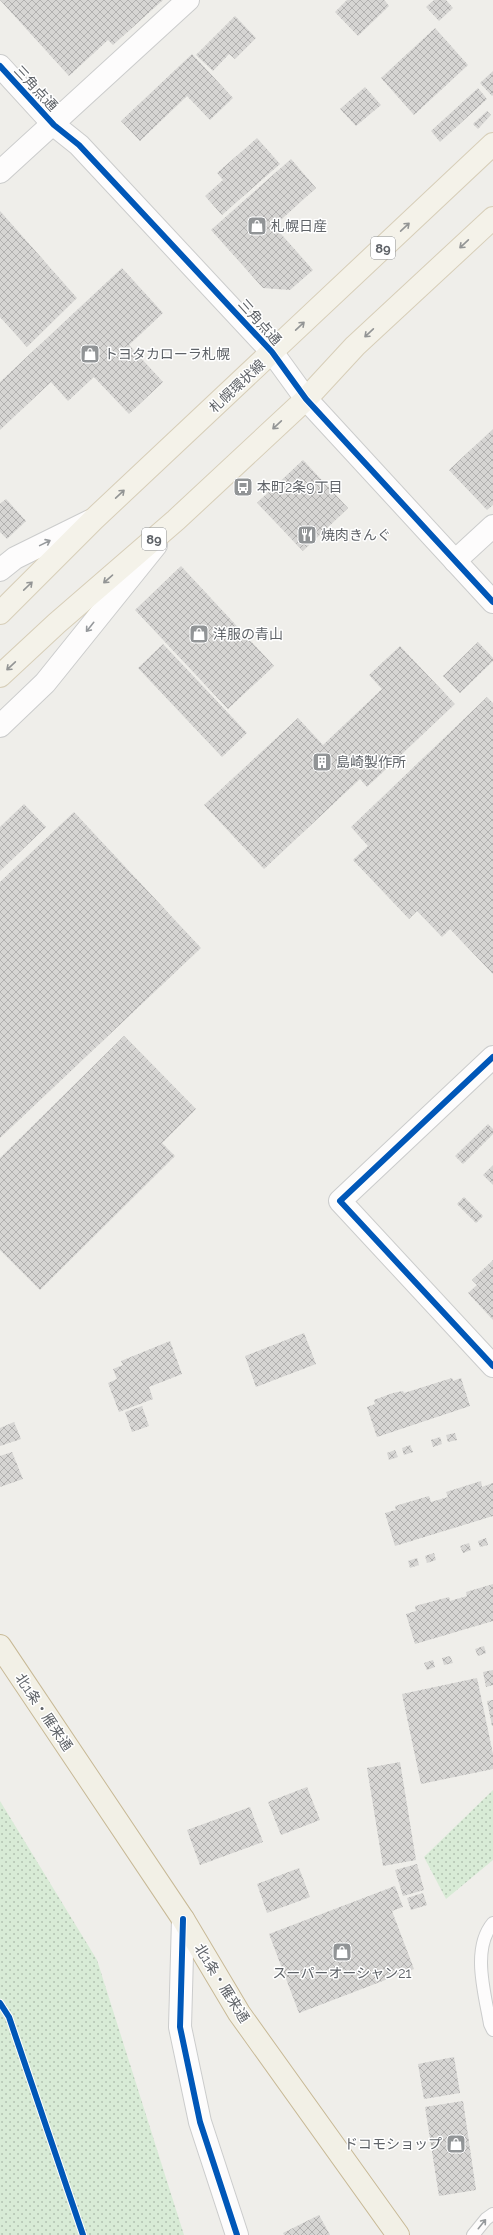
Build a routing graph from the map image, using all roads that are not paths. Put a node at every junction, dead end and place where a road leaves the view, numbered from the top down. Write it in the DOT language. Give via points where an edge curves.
graph roads {
  1 [pos="188,0"];
  2 [pos="0,66"];
  3 [pos="54,125"];
  4 [pos="493,144"];
  5 [pos="0,172"];
  6 [pos="493,218"];
  7 [pos="272,352"];
  8 [pos="306,399"];
  9 [pos="94,519"];
  10 [pos="176,520"];
  11 [pos="493,526"];
  12 [pos="455,561"];
  13 [pos="0,570"];
  14 [pos="493,602"];
  15 [pos="0,613"];
  16 [pos="0,676"];
  17 [pos="0,726"];
  18 [pos="493,1057"];
  19 [pos="493,1366"];
  20 [pos="0,1646"];
  21 [pos="182,1919"];
  22 [pos="493,1923"];
  23 [pos="482,1958"];
  24 [pos="493,1971"];
  25 [pos="493,2030"];
  26 [pos="493,2214"];
  27 [pos="237,2235"];
  28 [pos="398,2235"];
  29 [pos="473,2235"];
  1 -- 3 [label="street"];
  2 -- 3 [label="street, 三角点通"];
  3 -- 5 [label="street"];
  3 -- 7 [label="street, 三角点通" via="79,145"];
  7 -- 4 [label="main road, 札幌環状線 / 89, one-way"];
  6 -- 8 [label="main road, 89, one-way" via="355,346"];
  7 -- 8 [label="street, 三角点通"];
  9 -- 7 [label="main road, 札幌環状線 / 89, one-way"];
  8 -- 10 [label="main road, 89, one-way"];
  8 -- 12 [label="street, 三角点通"];
  13 -- 9 [label="street, one-way" via="15,558"];
  15 -- 9 [label="main road, 札幌環状線 / 89, one-way"];
  10 -- 16 [label="main road, 89, one-way"];
  10 -- 17 [label="street, one-way" via="45,683"];
  11 -- 12 [label="street"];
  12 -- 14 [label="street, 三角点通"];
  18 -- 19 [label="street" via="340,1201"];
  20 -- 21 [label="highway, 北1条・雁来通"];
  21 -- 27 [label="street" via="180,2027 200,2122"];
  21 -- 28 [label="highway, 北1条・雁来通" via="239,2013"];
  22 -- 23 [label="lane" via="486,1934"];
  23 -- 24 [label="lane"];
  23 -- 25 [label="lane" via="490,2024"];
  29 -- 26 [label="lane, one-way"];
}
